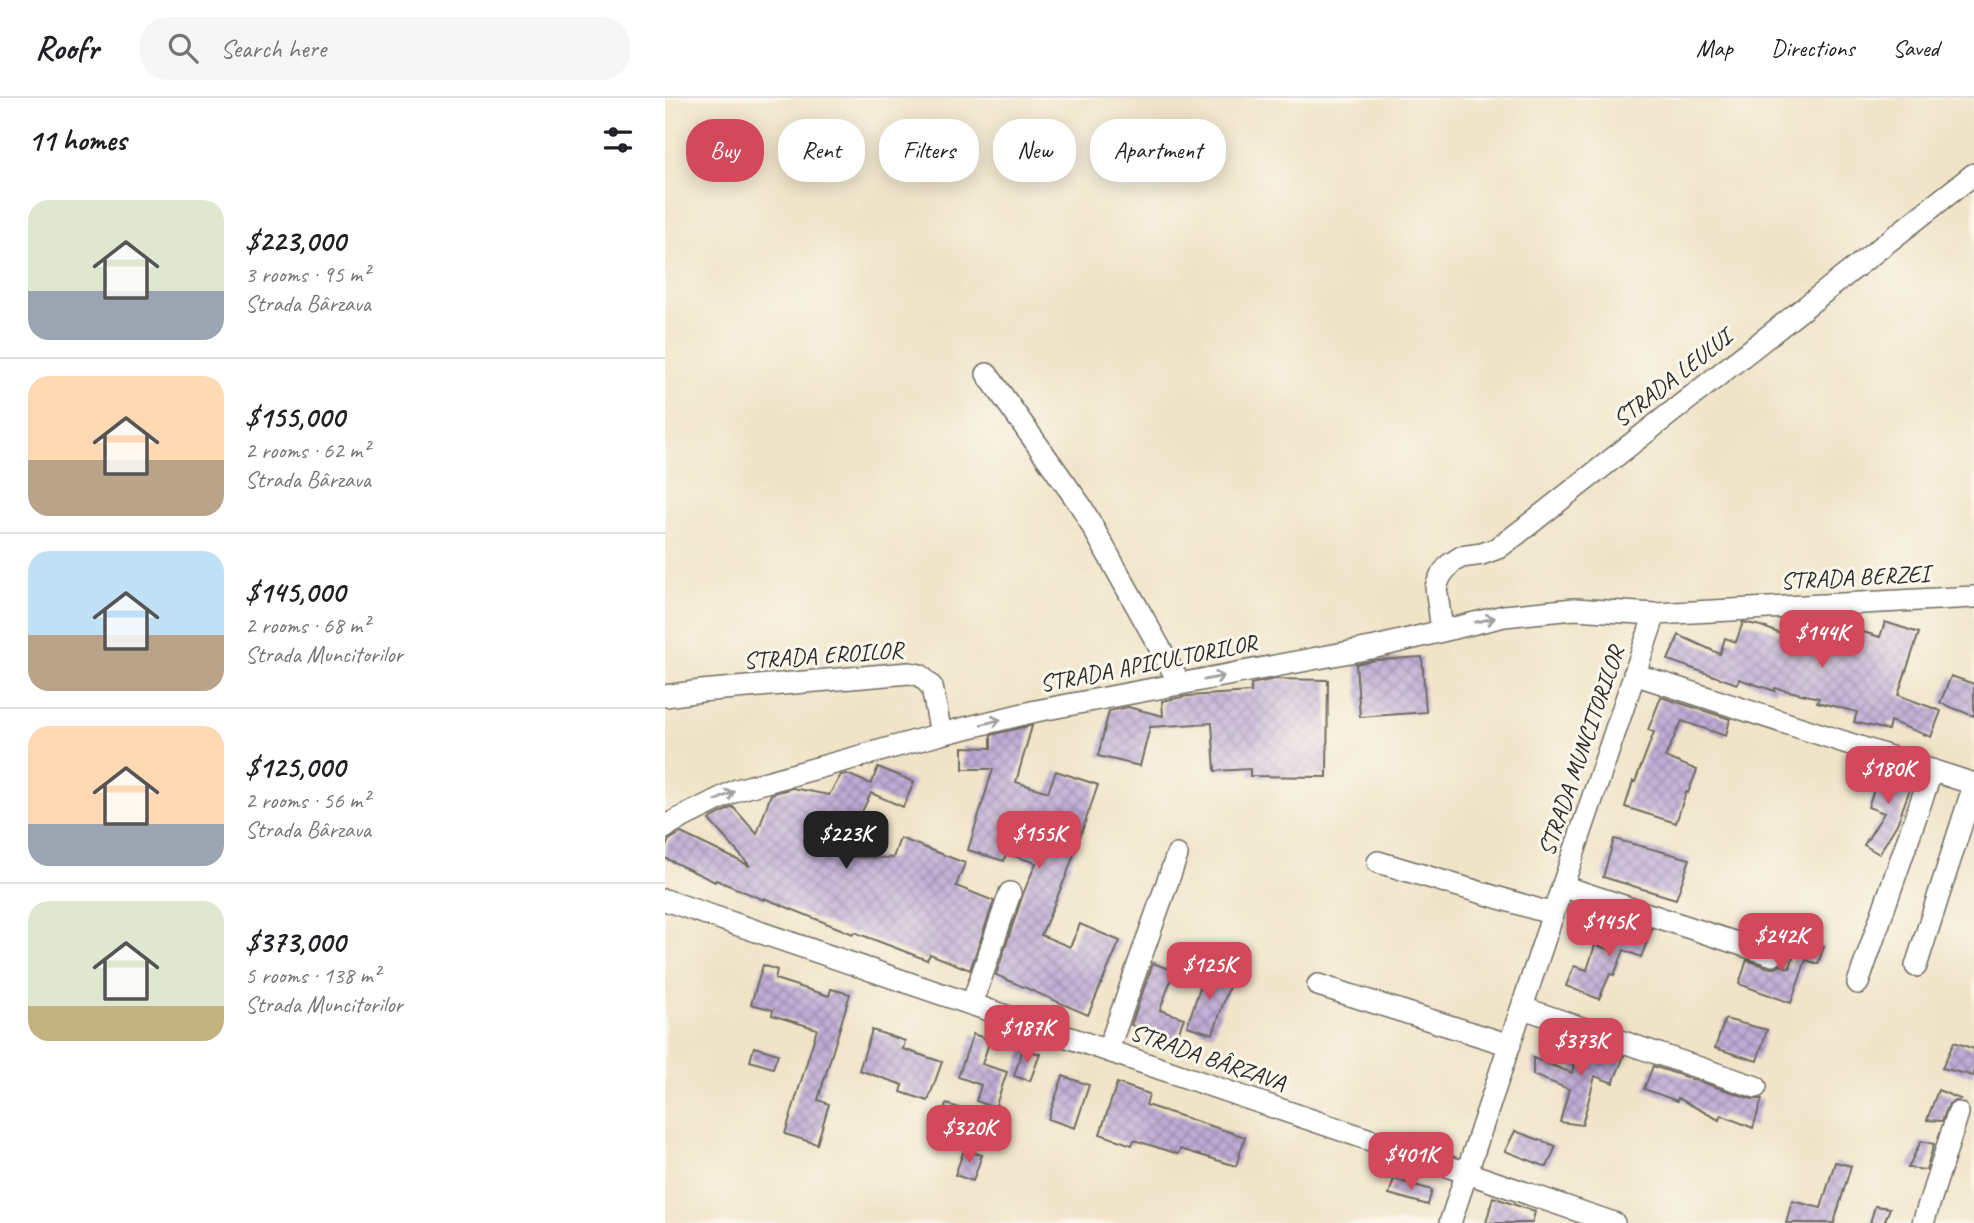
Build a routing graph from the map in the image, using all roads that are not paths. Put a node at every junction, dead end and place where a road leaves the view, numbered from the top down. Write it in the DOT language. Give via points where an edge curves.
graph roads {
  1 [pos="1974,174"];
  2 [pos="987,374"];
  3 [pos="1974,597"];
  4 [pos="1655,614"];
  5 [pos="1442,630"];
  6 [pos="1634,674"];
  7 [pos="1180,684"];
  8 [pos="665,696"];
  9 [pos="941,734"];
  10 [pos="1932,770"];
  11 [pos="1974,785"];
  12 [pos="665,828"];
  13 [pos="1177,855"];
  14 [pos="1378,862"];
  15 [pos="1562,886"];
  16 [pos="1010,893"];
  17 [pos="665,900"];
  18 [pos="1553,914"];
  19 [pos="1773,955"];
  20 [pos="1916,966"];
  21 [pos="1858,983"];
  22 [pos="1318,985"];
  23 [pos="972,1004"];
  24 [pos="1523,1008"];
  25 [pos="1510,1045"];
  26 [pos="1108,1050"];
  27 [pos="1756,1087"];
  28 [pos="1958,1113"];
  29 [pos="1467,1173"];
  30 [pos="1450,1223"];
  31 [pos="1614,1223"];
  32 [pos="1923,1223"];
  1 -- 5 [label="street, STRADA LEULUI" via="1517,534 1498,548 1450,564 1436,587"];
  2 -- 7 [label="street" via="1081,506"];
  3 -- 4 [label="street, STRADA BERZEI"];
  5 -- 4 [label="street, STRADA APICULTORILOR, one-way" via="1504,616 1573,609"];
  4 -- 6 [label="street, STRADA MUNCITORILOR"];
  7 -- 5 [label="street, STRADA APICULTORILOR, one-way"];
  6 -- 10 [label="street"];
  6 -- 15 [label="street, STRADA MUNCITORILOR"];
  9 -- 7 [label="street, STRADA APICULTORILOR, one-way"];
  8 -- 9 [label="street, STRADA EROILOR" via="908,673 920,675 932,687"];
  12 -- 9 [label="street, STRADA APICULTORILOR, one-way" via="737,790"];
  10 -- 11 [label="street"];
  10 -- 21 [label="street"];
  11 -- 20 [label="street"];
  13 -- 26 [label="street"];
  14 -- 18 [label="street"];
  15 -- 18 [label="street, STRADA MUNCITORILOR"];
  15 -- 19 [label="street"];
  16 -- 23 [label="street"];
  17 -- 23 [label="street, STRADA BÂRZAVA"];
  18 -- 24 [label="street, STRADA MUNCITORILOR"];
  22 -- 25 [label="street"];
  23 -- 26 [label="street, STRADA BÂRZAVA"];
  24 -- 25 [label="street, STRADA MUNCITORILOR"];
  24 -- 27 [label="street"];
  25 -- 29 [label="street, STRADA MUNCITORILOR"];
  26 -- 29 [label="street, STRADA BÂRZAVA"];
  28 -- 32 [label="street"];
  29 -- 30 [label="street, STRADA MUNCITORILOR"];
  29 -- 31 [label="street, STRADA BÂRZAVA"];
}
